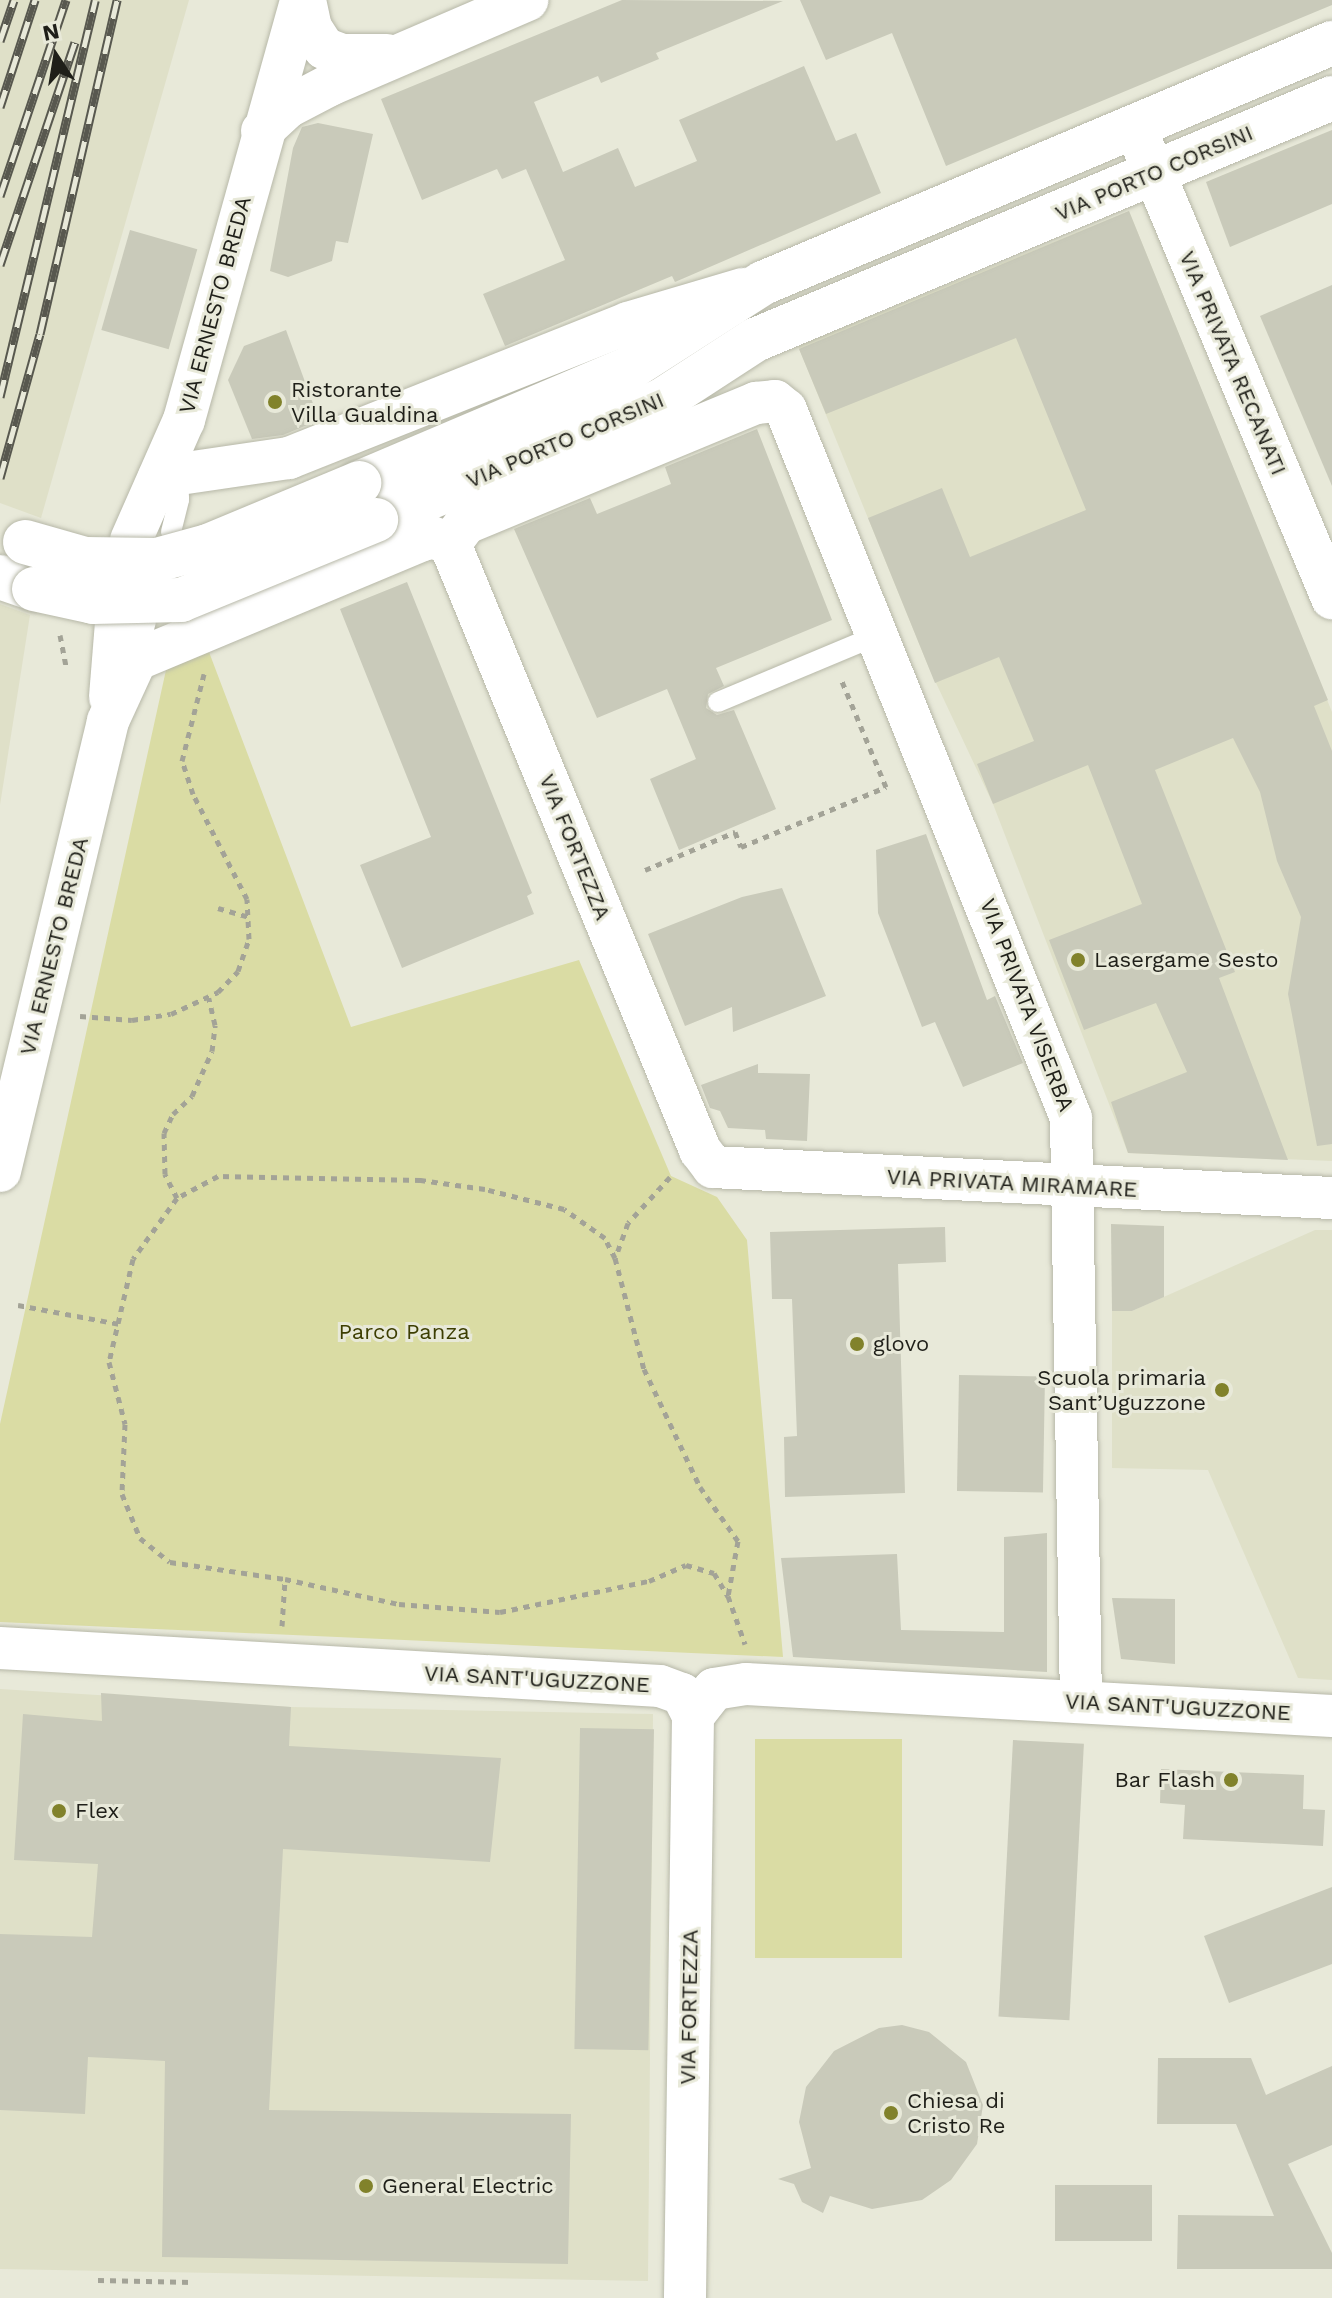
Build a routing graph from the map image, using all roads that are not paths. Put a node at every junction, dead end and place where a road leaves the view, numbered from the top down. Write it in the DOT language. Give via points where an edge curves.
graph roads {
  1 [pos="303,0"];
  2 [pos="527,0"];
  3 [pos="1332,43"];
  4 [pos="404,54"];
  5 [pos="1332,98"];
  6 [pos="1135,127"];
  7 [pos="262,131"];
  8 [pos="1153,173"];
  9 [pos="763,283"];
  10 [pos="775,401"];
  11 [pos="168,475"];
  12 [pos="367,502"];
  13 [pos="0,534"];
  14 [pos="151,536"];
  15 [pos="450,544"];
  16 [pos="0,577"];
  17 [pos="1332,598"];
  18 [pos="863,642"];
  19 [pos="718,702"];
  20 [pos="700,1150"];
  21 [pos="0,1171"];
  22 [pos="1073,1185"];
  23 [pos="1332,1198"];
  24 [pos="0,1648"];
  25 [pos="1081,1701"];
  26 [pos="693,1716"];
  27 [pos="1332,1716"];
  28 [pos="685,2298"];
  1 -- 4 [label="street" via="316,39 332,52"];
  1 -- 7 [label="street, VIA ERNESTO BREDA"];
  2 -- 4 [label="street"];
  3 -- 6 [label="street, VIA PORTO CORSINI"];
  4 -- 7 [label="street" via="305,97"];
  5 -- 8 [label="street, VIA PORTO CORSINI"];
  6 -- 8 [label="street, VIA PRIVATA RECANATI"];
  6 -- 9 [label="street, VIA PORTO CORSINI"];
  7 -- 11 [label="street, VIA ERNESTO BREDA"];
  8 -- 12 [label="street, VIA PORTO CORSINI" via="755,340 661,401"];
  8 -- 17 [label="street, VIA PRIVATA RECANATI"];
  9 -- 11 [label="street, VIA PORTO CORSINI" via="628,323 306,453 269,463"];
  9 -- 12 [label="street, VIA PORTO CORSINI" via="630,368"];
  10 -- 15 [label="street, VIA PORTO CORSINI" via="756,403 466,523"];
  10 -- 18 [label="street, VIA PRIVATA VISERBA" via="789,416"];
  11 -- 14 [label="street, VIA ERNESTO BREDA"];
  12 -- 13 [label="street, VIA PORTO CORSINI, bridge" via="157,560 85,559"];
  12 -- 16 [label="street, VIA PORTO CORSINI, bridge" via="181,600 93,602"];
  15 -- 20 [label="street, VIA FORTEZZA"];
  15 -- 21 [label="street, VIA ERNESTO BREDA" via="423,540 128,639"];
  18 -- 19 [label="lane"];
  18 -- 22 [label="street, VIA PRIVATA VISERBA" via="1066,1093 1074,1143"];
  20 -- 22 [label="street, VIA PRIVATA MIRAMARE" via="713,1167 724,1171"];
  22 -- 23 [label="street, VIA PRIVATA MIRAMARE"];
  22 -- 25 [label="street, VIA PRIVATA VISERBA"];
  24 -- 26 [label="street, VIA SANT'UGUZZONE" via="660,1686 682,1694"];
  25 -- 26 [label="street, VIA SANT'UGUZZONE" via="746,1684 714,1689"];
  25 -- 27 [label="street, VIA SANT'UGUZZONE"];
  26 -- 28 [label="street, VIA FORTEZZA"];
}
